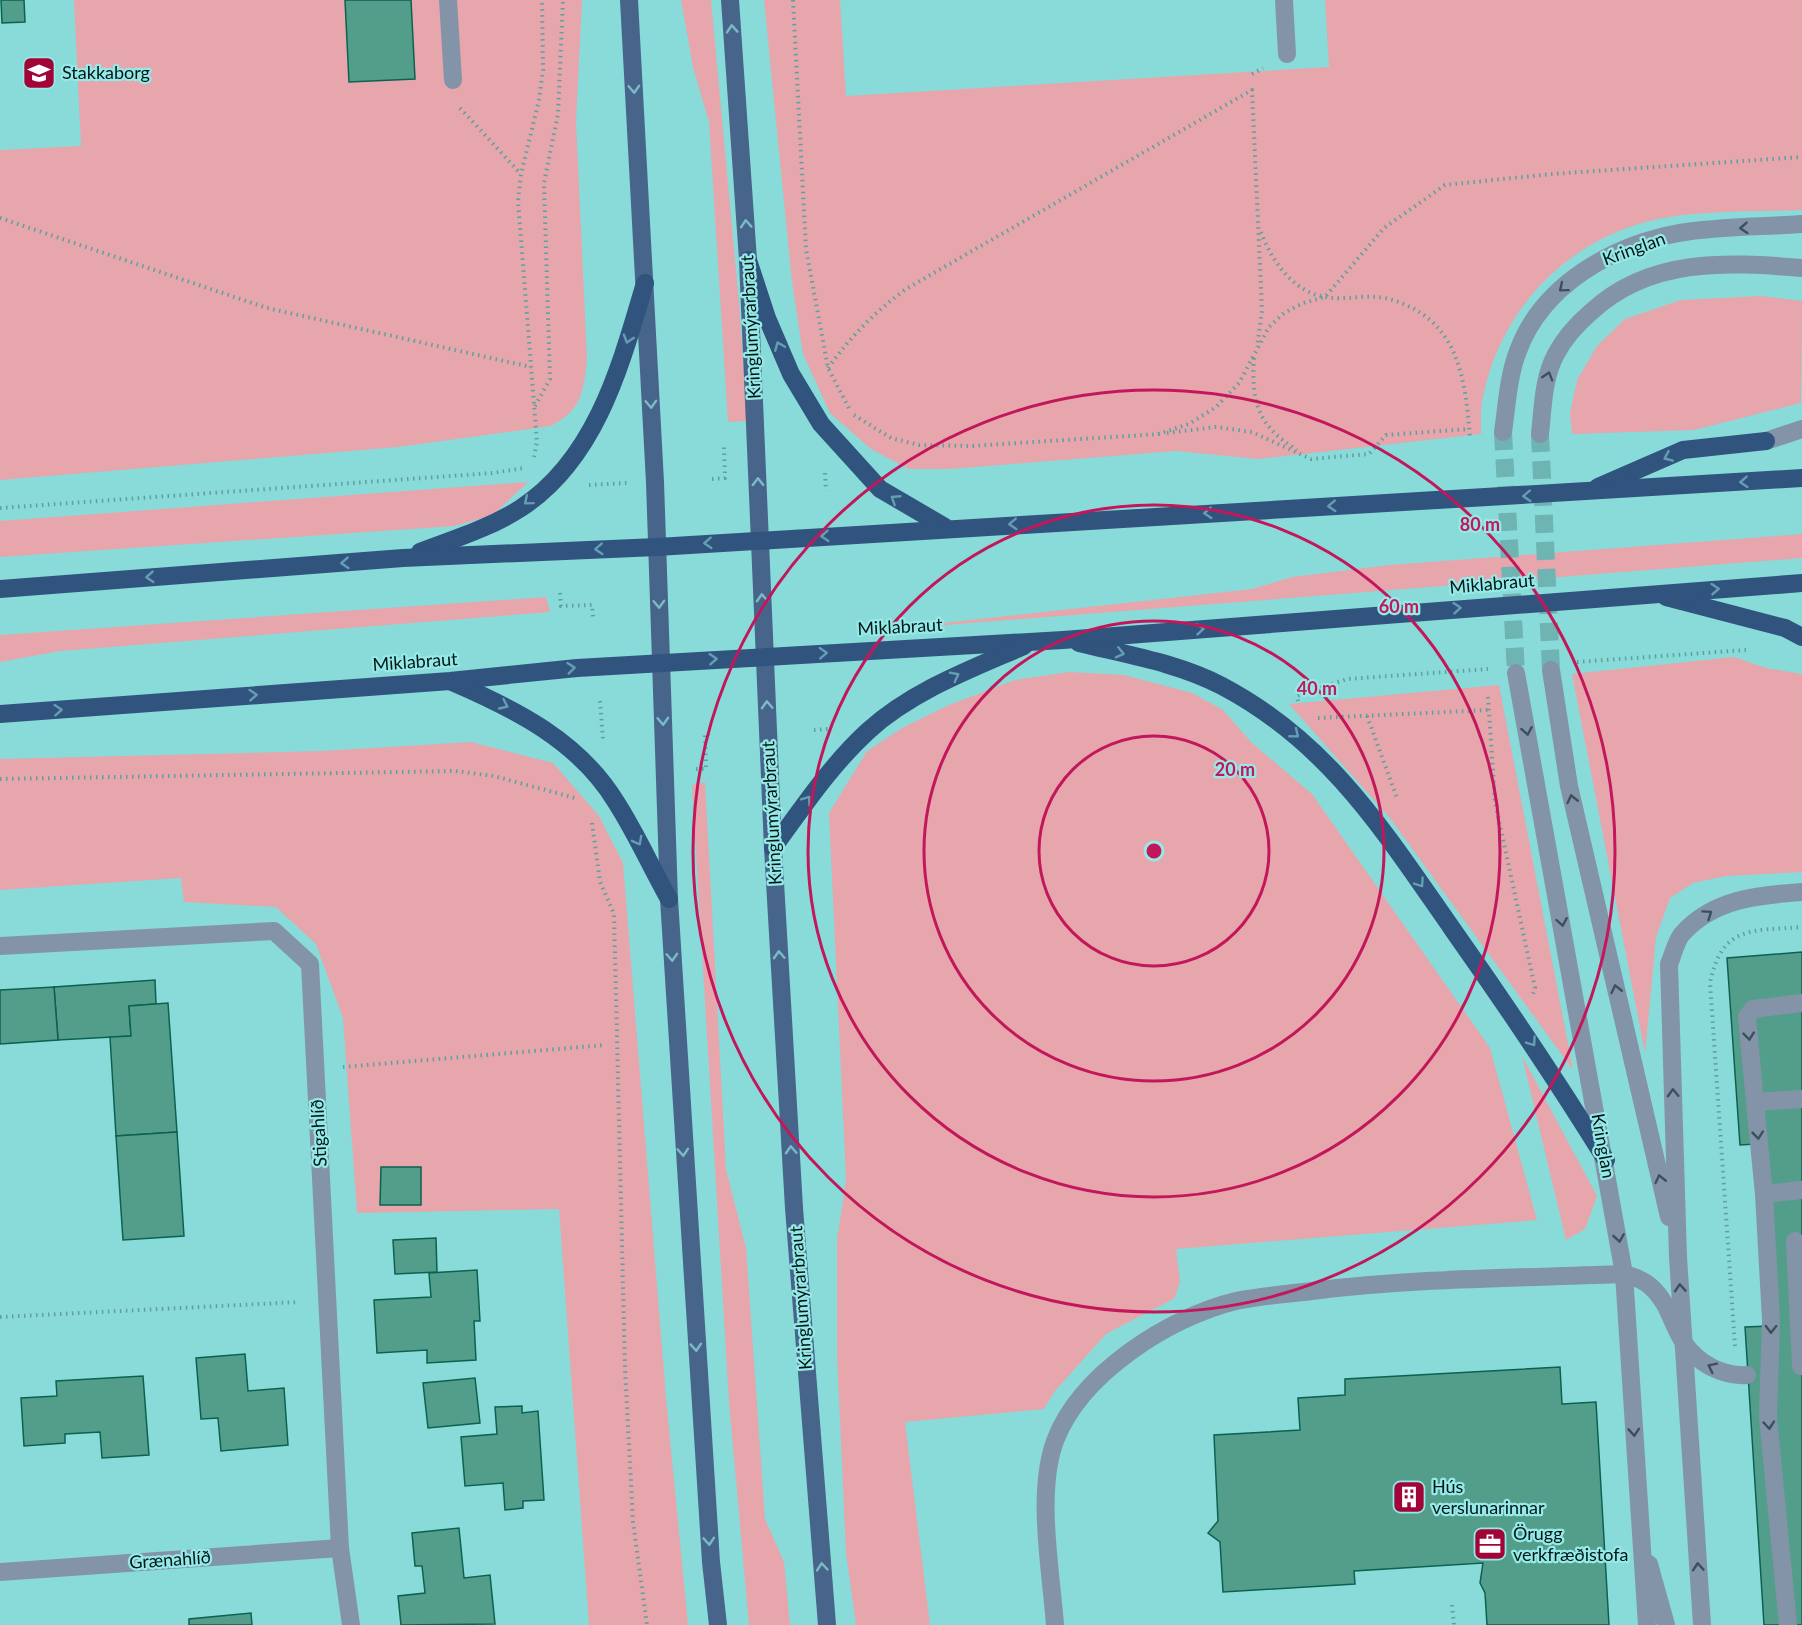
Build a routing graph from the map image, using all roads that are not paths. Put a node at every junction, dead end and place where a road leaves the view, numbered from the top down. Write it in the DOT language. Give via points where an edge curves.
graph roads {
  1 [pos="448,0"];
  2 [pos="629,0"];
  3 [pos="730,0"];
  4 [pos="1284,0"];
  5 [pos="1287,54"];
  6 [pos="453,80"];
  7 [pos="1802,224"];
  8 [pos="748,260"];
  9 [pos="1802,268"];
  10 [pos="645,283"];
  11 [pos="1802,429"];
  12 [pos="1503,432"];
  13 [pos="1540,434"];
  14 [pos="1802,439"];
  15 [pos="1766,441"];
  16 [pos="1802,478"];
  17 [pos="1586,493"];
  18 [pos="946,528"];
  19 [pos="760,540"];
  20 [pos="657,547"];
  21 [pos="403,558"];
  22 [pos="1797,586"];
  23 [pos="0,589"];
  24 [pos="1650,593"];
  25 [pos="1802,637"];
  26 [pos="1063,639"];
  27 [pos="1037,641"];
  28 [pos="765,656"];
  29 [pos="661,662"];
  30 [pos="1551,670"];
  31 [pos="1516,673"];
  32 [pos="450,681"];
  33 [pos="0,714"];
  34 [pos="773,848"];
  35 [pos="1802,892"];
  36 [pos="669,899"];
  37 [pos="0,946"];
  38 [pos="1802,1003"];
  39 [pos="1802,1099"];
  40 [pos="1755,1102"];
  41 [pos="1606,1160"];
  42 [pos="1802,1190"];
  43 [pos="1764,1194"];
  44 [pos="1795,1241"];
  45 [pos="1678,1257"];
  46 [pos="1624,1274"];
  47 [pos="1684,1346"];
  48 [pos="1801,1366"];
  49 [pos="1770,1367"];
  50 [pos="1742,1375"];
  51 [pos="1642,1545"];
  52 [pos="340,1548"];
  53 [pos="0,1572"];
  54 [pos="351,1625"];
  55 [pos="718,1625"];
  56 [pos="827,1625"];
  57 [pos="1055,1625"];
  58 [pos="1647,1625"];
  59 [pos="1666,1625"];
  60 [pos="1702,1625"];
  61 [pos="1788,1625"];
  1 -- 6 [label="street"];
  2 -- 10 [label="main road, one-way"];
  8 -- 3 [label="main road, Kringlumýrarbraut, one-way"];
  4 -- 5 [label="street"];
  7 -- 12 [label="street, Kringlan, one-way" via="1679,233 1620,250 1588,267 1556,293 1518,349 1510,376"];
  18 -- 8 [label="highway, one-way" via="880,489 821,424 791,374"];
  19 -- 8 [label="main road, Kringlumýrarbraut, one-way"];
  13 -- 9 [label="street, Kringlan, one-way" via="1546,382 1556,354 1572,329 1608,296 1675,268 1731,262"];
  10 -- 20 [label="main road, one-way"];
  10 -- 21 [label="highway, one-way" via="617,376 586,439 567,466 522,507 481,529"];
  11 -- 15 [label="street"];
  14 -- 15 [label="street"];
  15 -- 17 [label="highway, one-way" via="1683,450"];
  16 -- 17 [label="highway, one-way"];
  17 -- 18 [label="highway, one-way"];
  18 -- 19 [label="highway, one-way"];
  19 -- 20 [label="highway, one-way"];
  28 -- 19 [label="main road, Kringlumýrarbraut, one-way"];
  20 -- 21 [label="highway, one-way"];
  20 -- 29 [label="main road, one-way"];
  21 -- 23 [label="highway, one-way"];
  24 -- 22 [label="highway, Miklabraut, one-way"];
  24 -- 25 [label="highway" via="1785,628"];
  26 -- 24 [label="highway, Miklabraut, one-way"];
  26 -- 27 [label="highway, Miklabraut"];
  26 -- 41 [label="highway, one-way" via="1176,666 1221,686 1296,734 1376,821 1544,1060"];
  28 -- 27 [label="highway, Miklabraut, one-way"];
  34 -- 27 [label="highway, one-way" via="842,758 885,717 963,672"];
  29 -- 28 [label="highway, Miklabraut, one-way"];
  34 -- 28 [label="main road, Kringlumýrarbraut, one-way"];
  32 -- 29 [label="highway, Miklabraut, one-way"];
  29 -- 36 [label="main road, one-way"];
  45 -- 30 [label="street, one-way" via="1569,786"];
  31 -- 41 [label="street, Kringlan, one-way"];
  33 -- 32 [label="highway, Miklabraut, one-way"];
  32 -- 36 [label="highway, one-way" via="510,707 544,729 594,773 616,801"];
  56 -- 34 [label="main road, Kringlumýrarbraut, one-way" via="794,1208"];
  45 -- 35 [label="street, one-way" via="1669,964 1681,935 1712,910 1756,895"];
  36 -- 55 [label="main road, one-way" via="694,1319"];
  37 -- 52 [label="street, Stigahlíð" via="274,931 310,964"];
  38 -- 40 [label="street, one-way" via="1753,1009 1747,1017"];
  39 -- 40 [label="street"];
  40 -- 43 [label="street, one-way"];
  41 -- 46 [label="street, Kringlan, one-way"];
  42 -- 43 [label="street"];
  43 -- 49 [label="street, one-way"];
  44 -- 48 [label="street"];
  47 -- 45 [label="street, one-way"];
  46 -- 47 [label="street" via="1640,1278 1661,1298"];
  46 -- 51 [label="street, Kringlan, one-way"];
  46 -- 57 [label="street" via="1374,1283 1235,1301 1180,1322 1141,1344 1104,1374 1076,1406 1055,1441 1044,1483"];
  50 -- 47 [label="street, one-way" via="1712,1367"];
  60 -- 47 [label="street, one-way"];
  48 -- 49 [label="street"];
  49 -- 61 [label="street, one-way" via="1768,1417"];
  51 -- 58 [label="street, Kringlan"];
  51 -- 59 [label="street"];
  52 -- 53 [label="street, Grænahlíð"];
  52 -- 54 [label="street, Stigahlíð"];
}
